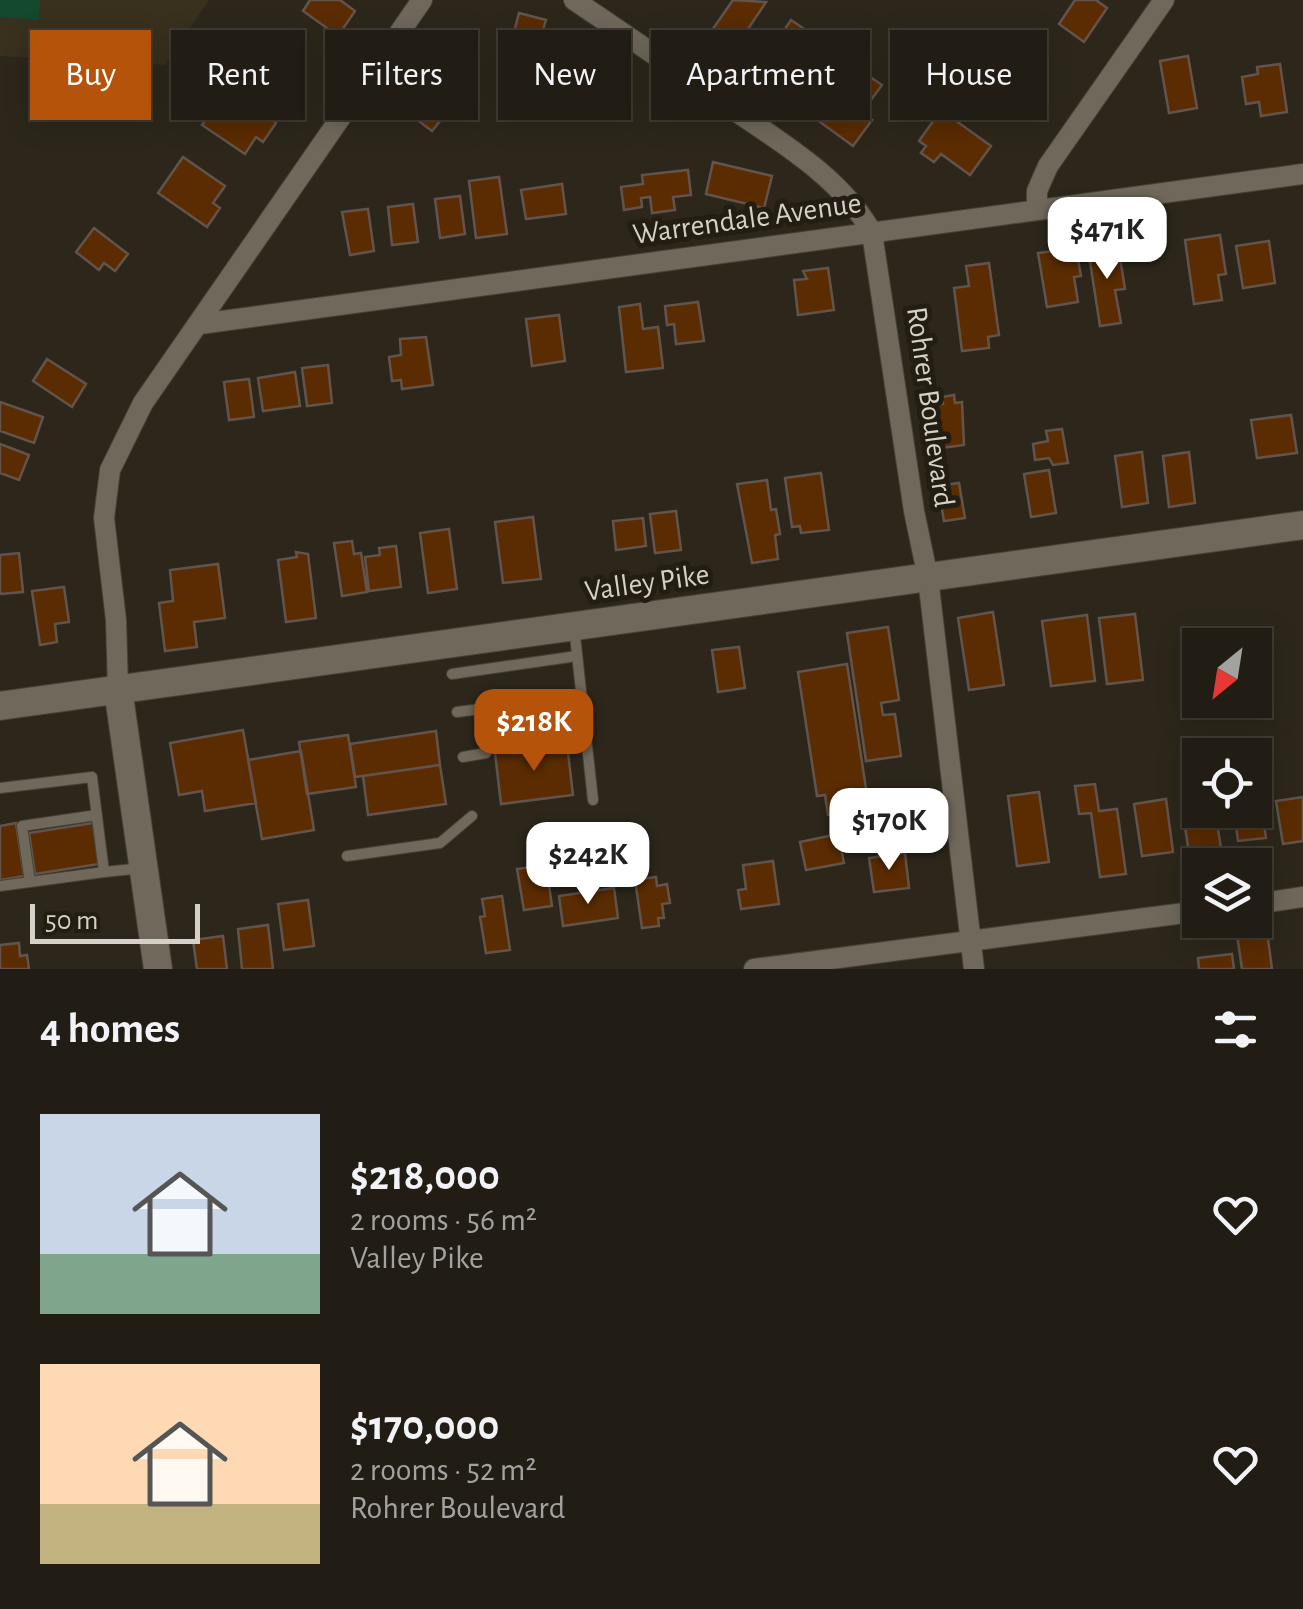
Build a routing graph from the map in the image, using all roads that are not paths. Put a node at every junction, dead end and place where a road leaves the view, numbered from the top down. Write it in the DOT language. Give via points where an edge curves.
graph roads {
  1 [pos="422,0"];
  2 [pos="574,0"];
  3 [pos="1164,0"];
  4 [pos="1303,174"];
  5 [pos="1037,210"];
  6 [pos="872,232"];
  7 [pos="200,324"];
  8 [pos="1303,525"];
  9 [pos="928,578"];
  10 [pos="574,625"];
  11 [pos="577,656"];
  12 [pos="452,674"];
  13 [pos="118,689"];
  14 [pos="582,696"];
  15 [pos="0,706"];
  16 [pos="479,710"];
  17 [pos="457,712"];
  18 [pos="463,756"];
  19 [pos="0,788"];
  20 [pos="593,800"];
  21 [pos="97,816"];
  22 [pos="472,816"];
  23 [pos="347,856"];
  24 [pos="144,868"];
  25 [pos="104,872"];
  26 [pos="30,882"];
  27 [pos="0,886"];
  28 [pos="1303,897"];
  29 [pos="1272,902"];
  30 [pos="1182,913"];
  31 [pos="970,941"];
  32 [pos="158,969"];
  33 [pos="754,969"];
  34 [pos="974,969"];
  1 -- 7 [label="street"];
  2 -- 6 [label="street, Rohrer Boulevard" via="830,182"];
  3 -- 5 [label="street" via="1048,166"];
  4 -- 5 [label="street, Warrendale Avenue"];
  5 -- 6 [label="street, Warrendale Avenue"];
  6 -- 7 [label="street, Warrendale Avenue"];
  6 -- 9 [label="street, Rohrer Boulevard"];
  7 -- 13 [label="street" via="143,403 110,470 104,518"];
  8 -- 9 [label="street, Valley Pike"];
  9 -- 10 [label="street, Valley Pike"];
  9 -- 31 [label="street, Rohrer Boulevard"];
  10 -- 11 [label="lane"];
  10 -- 13 [label="street, Valley Pike"];
  11 -- 12 [label="lane"];
  11 -- 14 [label="lane"];
  13 -- 15 [label="street, Valley Pike"];
  13 -- 24 [label="street"];
  14 -- 16 [label="lane"];
  14 -- 20 [label="lane"];
  16 -- 17 [label="lane"];
  16 -- 18 [label="lane" via="486,753"];
  19 -- 21 [label="lane" via="92,777"];
  21 -- 25 [label="lane"];
  21 -- 26 [label="lane" via="22,826"];
  22 -- 23 [label="lane" via="440,844"];
  24 -- 25 [label="lane"];
  24 -- 32 [label="street"];
  25 -- 26 [label="lane"];
  26 -- 27 [label="lane"];
  28 -- 29 [label="street"];
  30 -- 31 [label="street"];
  31 -- 33 [label="street"];
  31 -- 34 [label="street, Rohrer Boulevard"];
}
